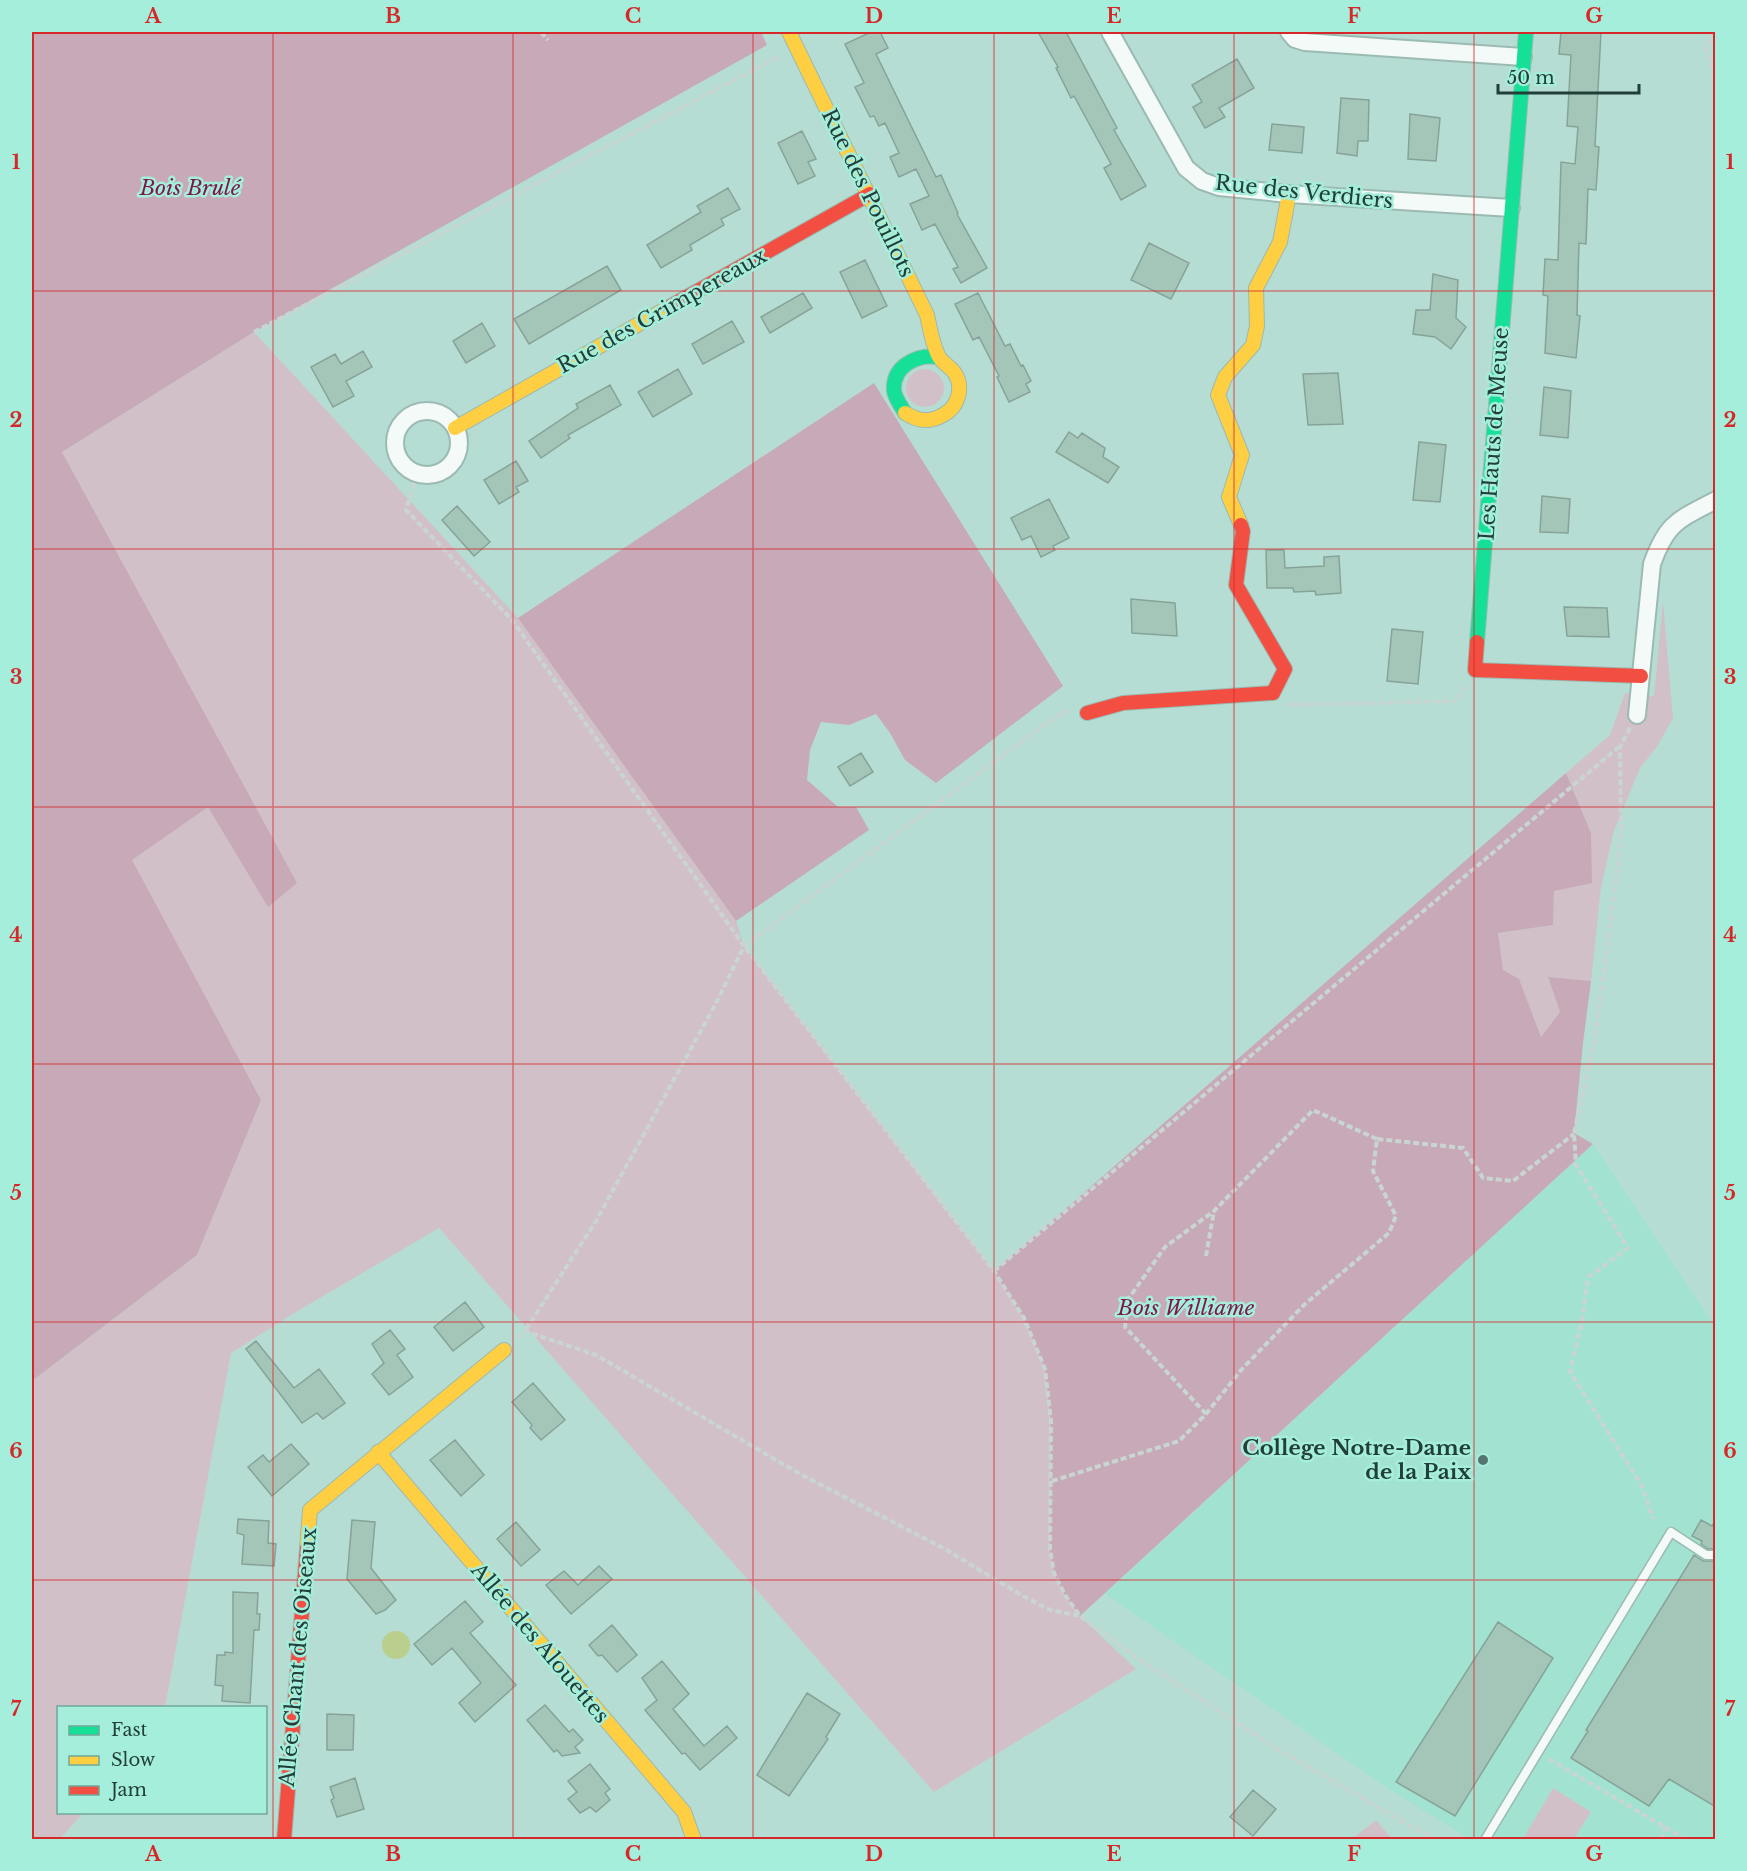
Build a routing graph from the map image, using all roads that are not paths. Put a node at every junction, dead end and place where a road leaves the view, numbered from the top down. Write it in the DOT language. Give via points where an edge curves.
graph roads {
  1 [pos="789,32"];
  2 [pos="1110,32"];
  3 [pos="1289,32"];
  4 [pos="1526,32"];
  5 [pos="1523,57"];
  6 [pos="870,194"];
  7 [pos="1289,194"];
  8 [pos="1511,208"];
  9 [pos="938,357"];
  10 [pos="455,428"];
  11 [pos="1716,500"];
  12 [pos="1641,676"];
  13 [pos="1087,713"];
  14 [pos="1637,716"];
  15 [pos="504,1350"];
  16 [pos="378,1452"];
  17 [pos="1716,1555"];
  18 [pos="284,1839"];
  19 [pos="694,1839"];
  20 [pos="1485,1839"];
  1 -- 6 [label="street, Rue des Pouillots"];
  2 -- 7 [label="street, Rue des Verdiers" via="1186,168 1202,181 1219,187"];
  3 -- 5 [label="street" via="1305,42"];
  4 -- 5 [label="street, Les Hauts de Meuse"];
  5 -- 8 [label="street, Les Hauts de Meuse"];
  6 -- 9 [label="street, Rue des Pouillots" via="927,315"];
  6 -- 10 [label="street, Rue des Grimpereaux"];
  7 -- 8 [label="street, Rue des Verdiers"];
  7 -- 13 [label="street" via="1280,242 1256,288 1253,345 1225,377 1218,395 1242,455 1229,497 1244,531 1236,585 1285,669 1273,693 1123,703"];
  8 -- 12 [label="street, Les Hauts de Meuse" via="1475,670"];
  9 -- 9 [label="street, Rue des Pouillots" via="922,356 907,362 897,375 896,398 909,417 925,422 940,419 953,410 960,395 959,380 951,365"];
  10 -- 10 [label="street" via="445,416 430,411 415,413 402,422 395,436 395,451 403,465 416,474 431,476 446,470 456,458 459,443"];
  11 -- 12 [label="street" via="1677,520 1660,542 1652,564"];
  12 -- 14 [label="street"];
  15 -- 16 [label="street, Allée Chant des Oiseaux"];
  16 -- 18 [label="street, Allée Chant des Oiseaux" via="310,1510"];
  16 -- 19 [label="street, Allée des Alouettes" via="684,1812"];
  17 -- 20 [label="lane" via="1706,1555 1671,1532"];
}
